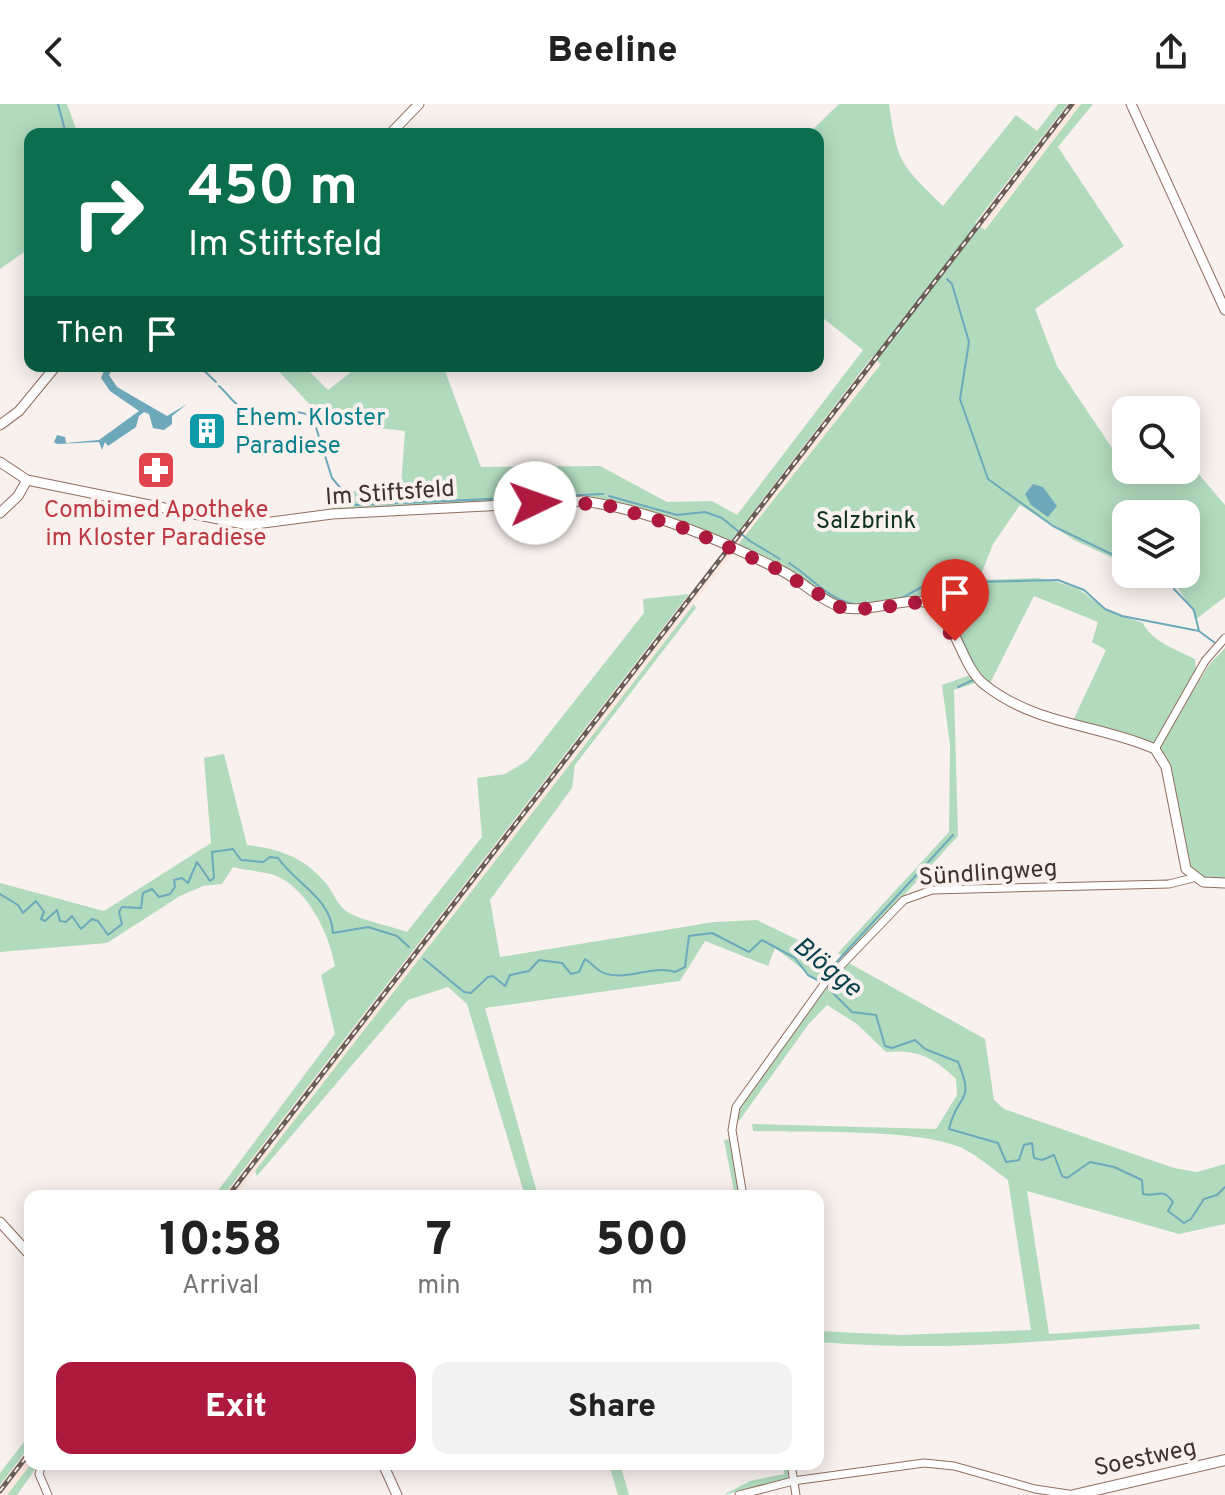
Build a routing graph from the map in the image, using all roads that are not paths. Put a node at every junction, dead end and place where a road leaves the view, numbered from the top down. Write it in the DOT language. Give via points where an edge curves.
graph roads {
  1 [pos="419,104"];
  2 [pos="1131,104"];
  3 [pos="396,128"];
  4 [pos="1225,310"];
  5 [pos="51,372"];
  6 [pos="0,425"];
  7 [pos="0,462"];
  8 [pos="27,480"];
  9 [pos="0,513"];
  10 [pos="1220,643"];
  11 [pos="1155,749"];
  12 [pos="1193,878"];
  13 [pos="1225,883"];
  14 [pos="742,1190"];
  15 [pos="0,1222"];
  16 [pos="24,1248"];
  17 [pos="1225,1460"];
  18 [pos="40,1470"];
  19 [pos="386,1470"];
  20 [pos="792,1470"];
  21 [pos="793,1481"];
  22 [pos="48,1495"];
  23 [pos="397,1495"];
  24 [pos="739,1495"];
  25 [pos="796,1495"];
  26 [pos="1074,1495"];
  1 -- 3 [label="street"];
  2 -- 4 [label="street"];
  5 -- 6 [label="street"];
  7 -- 8 [label="street"];
  8 -- 9 [label="street"];
  8 -- 11 [label="street, Im Stiftsfeld" via="248,525 332,514 603,504 703,534 791,576 840,607 932,605 981,683 1070,726"];
  10 -- 11 [label="street"];
  11 -- 12 [label="street" via="1166,767 1186,869"];
  12 -- 13 [label="street"];
  12 -- 14 [label="street, Sündlingweg" via="915,893 904,900 827,980 733,1112"];
  15 -- 16 [label="street"];
  17 -- 26 [label="main road, Soestweg"];
  18 -- 22 [label="street"];
  19 -- 23 [label="street"];
  20 -- 21 [label="street"];
  21 -- 24 [label="street"];
  21 -- 25 [label="street"];
  21 -- 26 [label="street" via="938,1464"];
}
